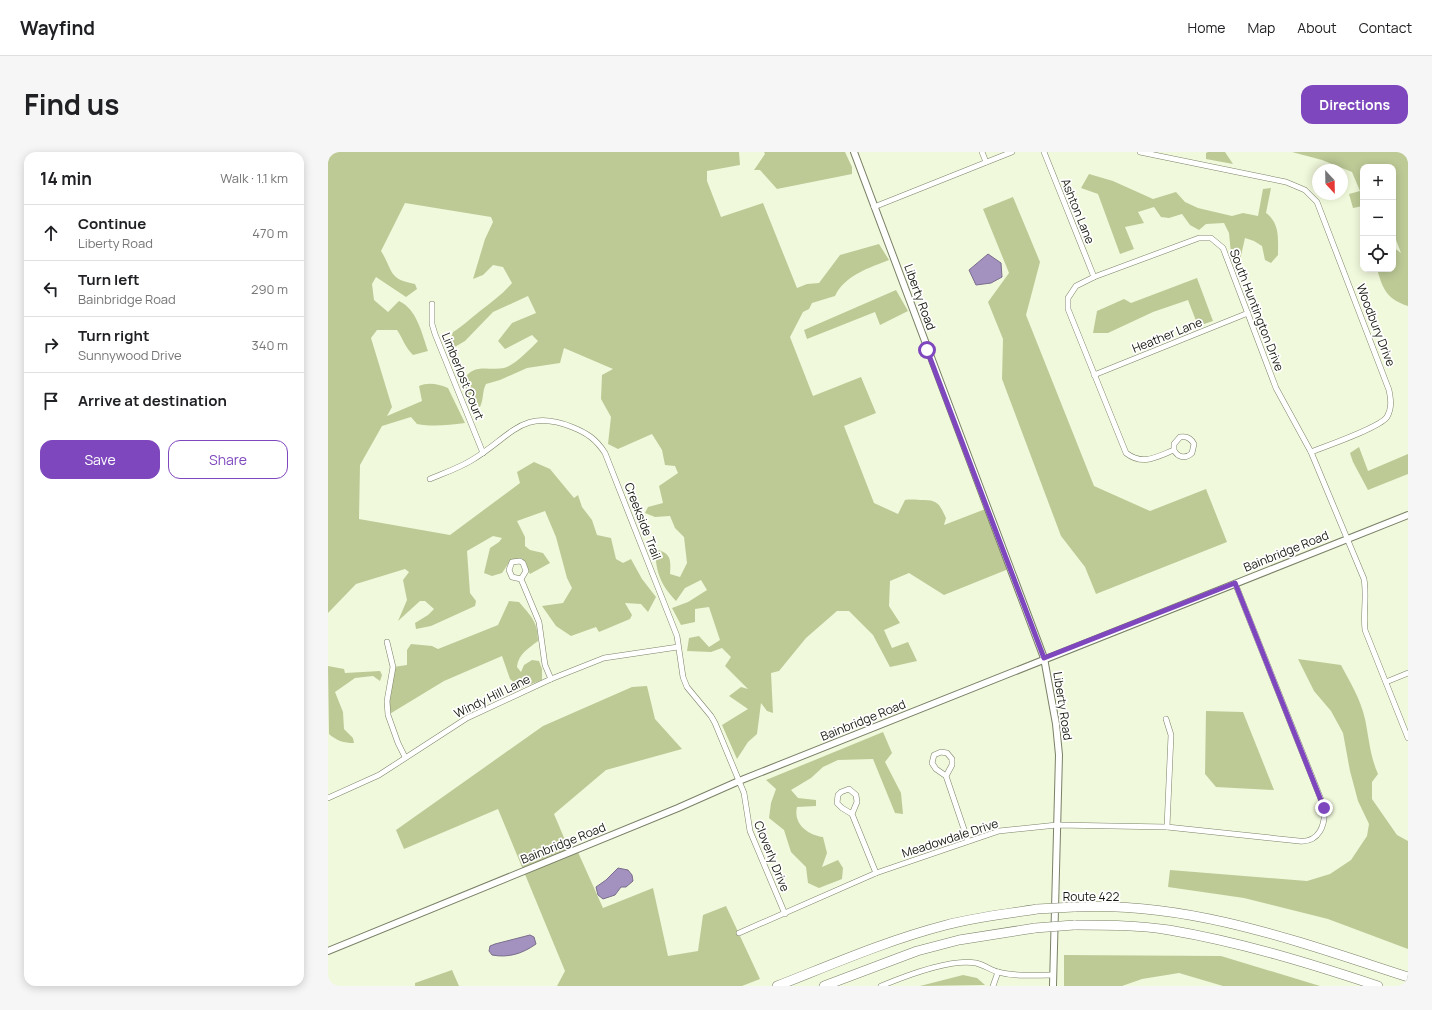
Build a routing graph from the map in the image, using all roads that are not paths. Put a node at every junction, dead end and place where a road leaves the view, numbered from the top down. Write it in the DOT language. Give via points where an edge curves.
graph roads {
  1 [pos="854,152"];
  2 [pos="982,152"];
  3 [pos="1012,152"];
  4 [pos="1044,152"];
  5 [pos="1140,152"];
  6 [pos="986,162"];
  7 [pos="874,207"];
  8 [pos="1094,277"];
  9 [pos="432,304"];
  10 [pos="1248,313"];
  11 [pos="1094,375"];
  12 [pos="1174,450"];
  13 [pos="1310,452"];
  14 [pos="483,453"];
  15 [pos="430,479"];
  16 [pos="1408,515"];
  17 [pos="1347,539"];
  18 [pos="521,579"];
  19 [pos="1235,583"];
  20 [pos="387,642"];
  21 [pos="678,647"];
  22 [pos="1044,658"];
  23 [pos="1408,674"];
  24 [pos="551,679"];
  25 [pos="1386,682"];
  26 [pos="1166,719"];
  27 [pos="1408,738"];
  28 [pos="405,757"];
  29 [pos="946,776"];
  30 [pos="739,781"];
  31 [pos="328,798"];
  32 [pos="852,814"];
  33 [pos="1057,825"];
  34 [pos="1166,827"];
  35 [pos="968,841"];
  36 [pos="876,873"];
  37 [pos="785,914"];
  38 [pos="739,933"];
  39 [pos="328,951"];
  40 [pos="998,972"];
  41 [pos="1053,975"];
  42 [pos="1408,977"];
  43 [pos="777,986"];
  44 [pos="824,986"];
  45 [pos="881,986"];
  46 [pos="993,986"];
  47 [pos="1053,986"];
  48 [pos="1378,986"];
  1 -- 7 [label="street, Liberty Road"];
  2 -- 6 [label="street"];
  3 -- 6 [label="street"];
  4 -- 8 [label="street, Ashton Lane"];
  5 -- 13 [label="street, Woodbury Drive" via="1286,182 1305,190 1317,202 1390,390 1391,401 1390,409 1382,423"];
  6 -- 7 [label="street"];
  7 -- 22 [label="street, Liberty Road"];
  8 -- 10 [label="street, South Huntington Drive" via="1199,238 1211,238 1223,248"];
  8 -- 11 [label="street, South Huntington Drive" via="1076,286 1068,298 1068,309"];
  9 -- 14 [label="street, Limberlost Court" via="435,334"];
  10 -- 11 [label="street, Heather Lane"];
  10 -- 13 [label="street, South Huntington Drive" via="1276,388"];
  11 -- 12 [label="street, South Huntington Drive" via="1126,453 1134,459 1145,461"];
  12 -- 12 [label="street" via="1174,444 1180,437 1185,436 1194,444 1192,453 1185,457"];
  13 -- 17 [label="street, South Huntington Drive"];
  14 -- 15 [label="street, Creekside Trail"];
  14 -- 21 [label="street, Creekside Trail" via="529,421 556,421 595,438 608,460 677,636"];
  16 -- 17 [label="street, Bainbridge Road"];
  17 -- 19 [label="street, Bainbridge Road"];
  17 -- 25 [label="street, South Huntington Drive" via="1364,579 1365,630"];
  18 -- 24 [label="street" via="539,622 545,665"];
  19 -- 22 [label="street, Bainbridge Road"];
  19 -- 34 [label="street, Meadowdale Drive" via="1324,808 1326,820 1314,839 1307,842"];
  20 -- 28 [label="street" via="393,667 387,701 388,715"];
  21 -- 24 [label="street, Windy Hill Lane" via="614,655"];
  21 -- 30 [label="street, Creekside Trail" via="687,687 711,716"];
  22 -- 30 [label="street, Bainbridge Road"];
  22 -- 33 [label="street, Liberty Road" via="1058,742"];
  23 -- 25 [label="street"];
  24 -- 28 [label="street, Windy Hill Lane" via="472,715"];
  25 -- 27 [label="street, South Huntington Drive"];
  26 -- 34 [label="street" via="1171,735"];
  28 -- 31 [label="street, Windy Hill Lane" via="379,775"];
  29 -- 29 [label="street" via="952,759 947,752 941,752 934,755 932,763"];
  29 -- 35 [label="street"];
  30 -- 37 [label="street, Cloverly Drive" via="746,802 750,831"];
  30 -- 39 [label="street, Bainbridge Road"];
  32 -- 32 [label="street" via="857,802 856,794 845,790 838,795 837,803"];
  32 -- 36 [label="street"];
  33 -- 34 [label="street, Meadowdale Drive"];
  33 -- 35 [label="street, Meadowdale Drive" via="999,831"];
  33 -- 41 [label="street, Liberty Road"];
  35 -- 36 [label="street, Meadowdale Drive"];
  36 -- 37 [label="street, Meadowdale Drive"];
  37 -- 38 [label="street, Meadowdale Drive"];
  40 -- 41 [label="street"];
  40 -- 45 [label="street" via="976,963 961,963 926,970"];
  40 -- 46 [label="street"];
  41 -- 47 [label="street, Liberty Road"];
  42 -- 43 [label="highway, Route 422, bridge" via="1256,929 1201,916 1097,906 1037,909 977,918 920,932"];
  44 -- 48 [label="highway, bridge" via="917,951 959,940 1035,928 1074,925 1167,930 1226,941 1308,963"];
}
